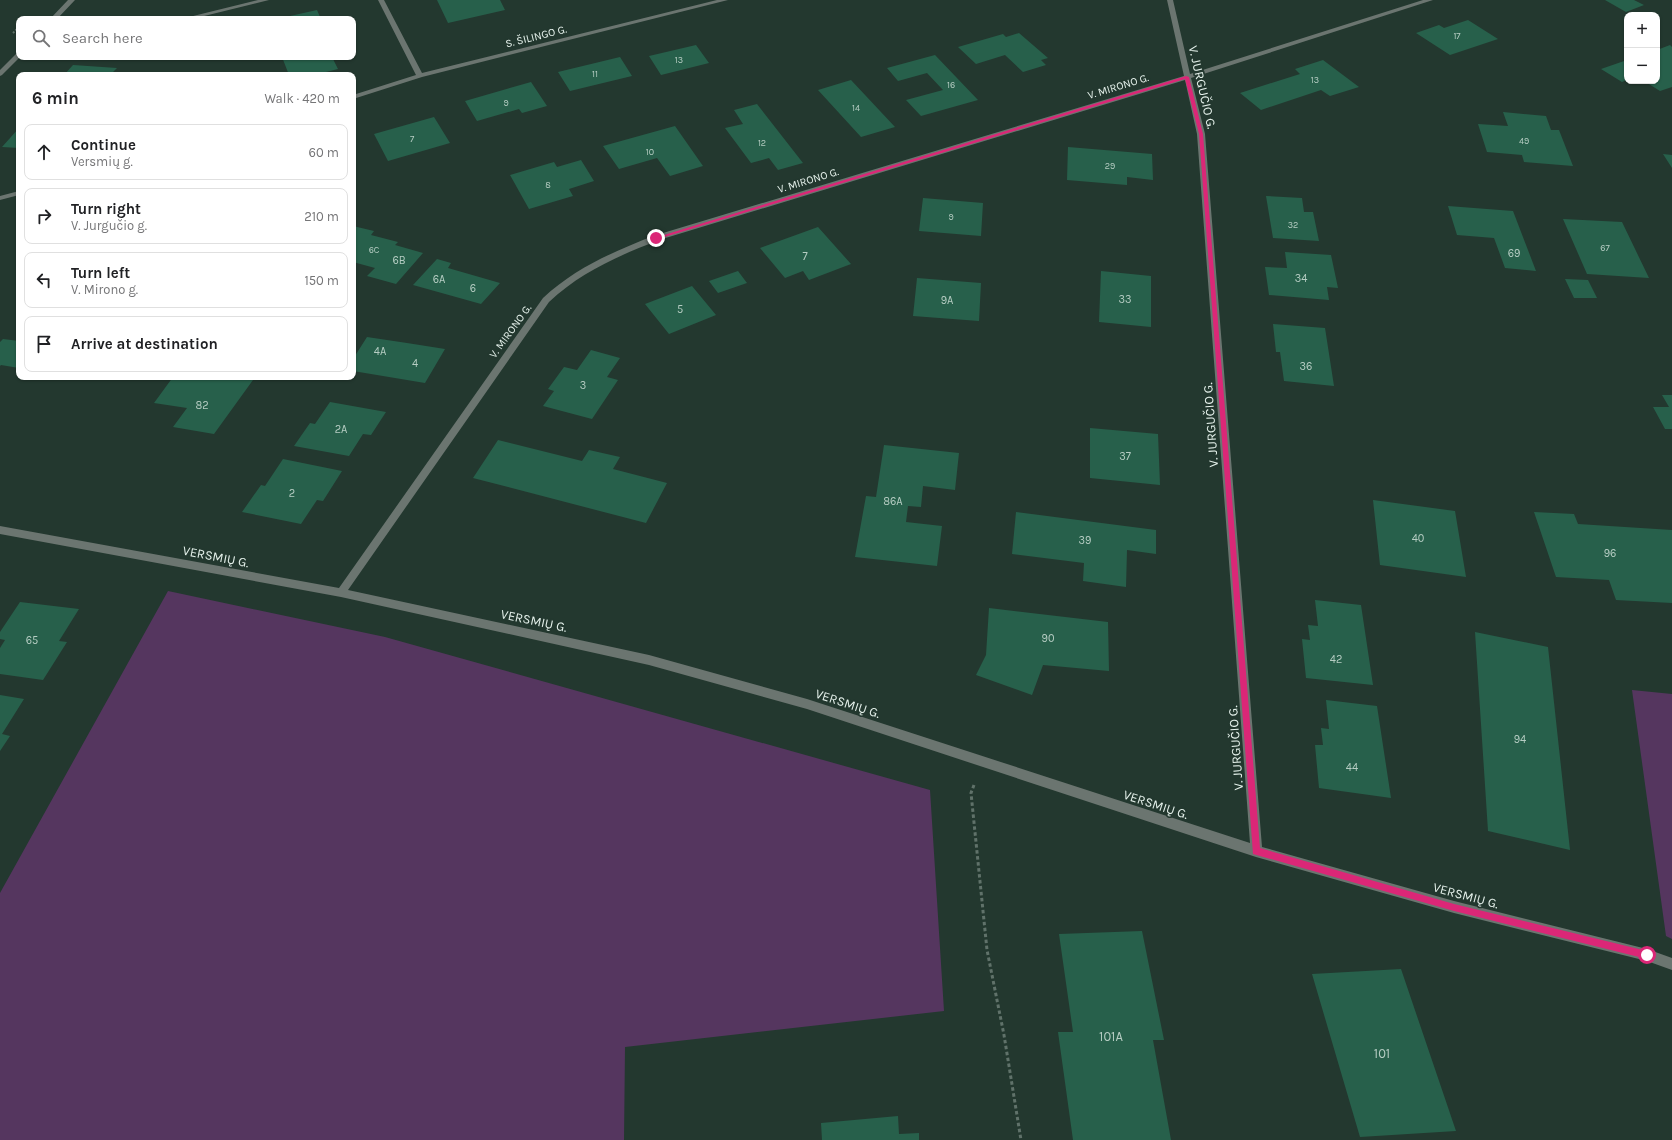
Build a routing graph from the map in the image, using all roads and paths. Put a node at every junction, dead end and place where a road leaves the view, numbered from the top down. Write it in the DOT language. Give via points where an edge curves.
graph roads {
  1 [pos="72,0"];
  2 [pos="266,0"];
  3 [pos="381,0"];
  4 [pos="725,0"];
  5 [pos="1170,0"];
  6 [pos="1430,0"];
  7 [pos="56,16"];
  8 [pos="197,16"];
  9 [pos="16,57"];
  10 [pos="0,74"];
  11 [pos="420,76"];
  12 [pos="1187,77"];
  13 [pos="356,96"];
  14 [pos="16,194"];
  15 [pos="0,198"];
  16 [pos="0,530"];
  17 [pos="341,593"];
  18 [pos="984,762"];
  19 [pos="1256,851"];
  20 [pos="1672,964"];
  21 [pos="1021,1140"];
  1 -- 7 [label="street"];
  2 -- 8 [label="street"];
  3 -- 11 [label="street"];
  4 -- 11 [label="street, S. ŠILINGO G."];
  5 -- 12 [label="street, V. JURGUČIO G."];
  6 -- 12 [label="street, V. MIRONO G."];
  9 -- 10 [label="street"];
  11 -- 13 [label="street, S. ŠILINGO G."];
  12 -- 17 [label="street, V. MIRONO G." via="656,238 580,271 560,285 546,300"];
  12 -- 19 [label="street, V. JURGUČIO G." via="1201,134"];
  14 -- 15 [label="street"];
  16 -- 17 [label="street, VERSMIŲ G."];
  17 -- 18 [label="street, VERSMIŲ G." via="649,660 808,704"];
  18 -- 19 [label="street, VERSMIŲ G."];
  18 -- 21 [label="path" via="971,793 972,808 987,950"];
  19 -- 20 [label="street, VERSMIŲ G." via="1454,907 1647,955"];
}
